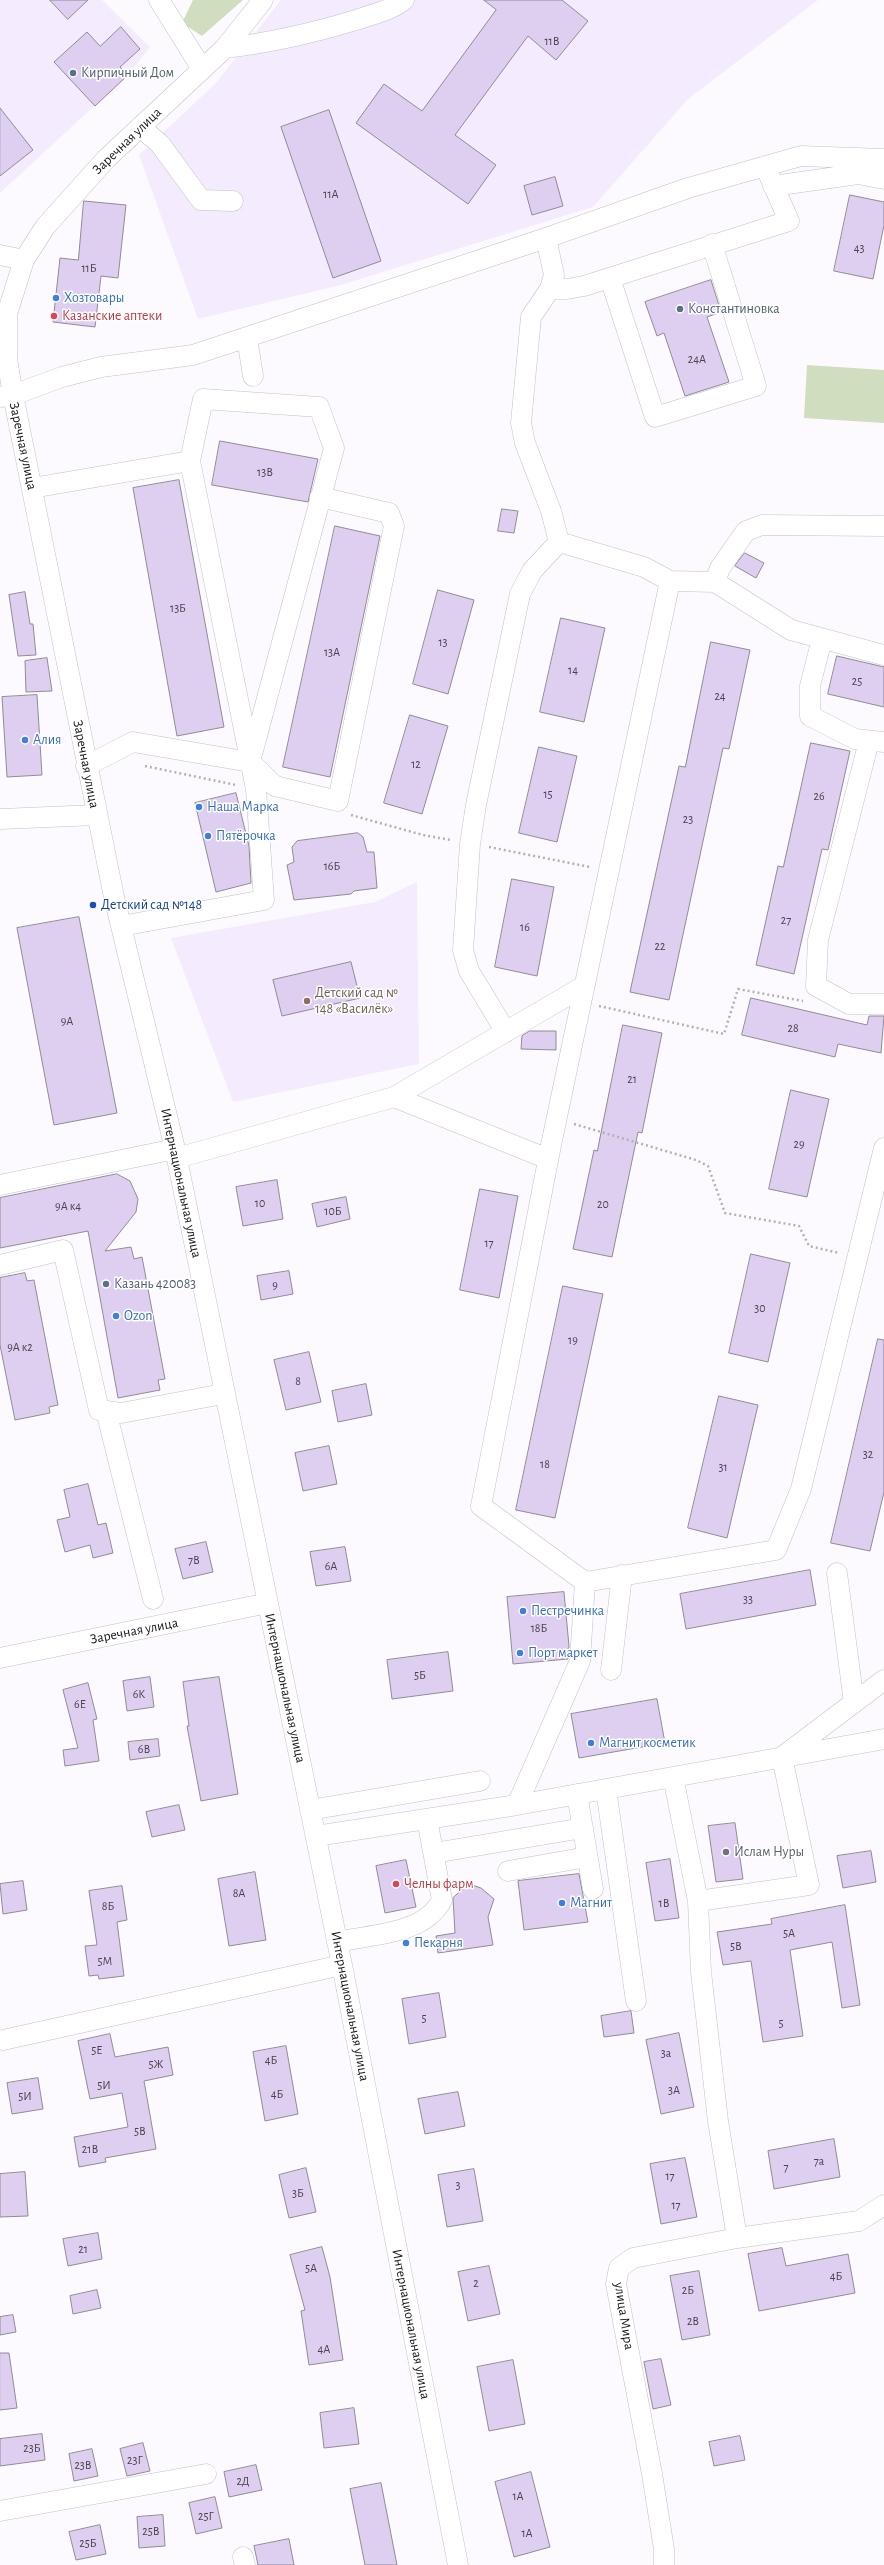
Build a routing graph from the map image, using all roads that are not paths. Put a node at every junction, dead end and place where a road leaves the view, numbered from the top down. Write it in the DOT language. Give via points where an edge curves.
graph roads {
  1 [pos="159,0"];
  2 [pos="263,0"];
  3 [pos="404,0"];
  4 [pos="224,48"];
  5 [pos="202,69"];
  6 [pos="140,127"];
  7 [pos="878,158"];
  8 [pos="765,166"];
  9 [pos="884,179"];
  10 [pos="773,186"];
  11 [pos="233,201"];
  12 [pos="546,238"];
  13 [pos="712,244"];
  14 [pos="0,255"];
  15 [pos="24,260"];
  16 [pos="610,278"];
  17 [pos="550,289"];
  18 [pos="4,313"];
  19 [pos="247,338"];
  20 [pos="2,359"];
  21 [pos="253,376"];
  22 [pos="6,396"];
  23 [pos="190,461"];
  24 [pos="32,488"];
  25 [pos="320,497"];
  26 [pos="884,526"];
  27 [pos="559,542"];
  28 [pos="670,581"];
  29 [pos="715,582"];
  30 [pos="822,639"];
  31 [pos="884,655"];
  32 [pos="877,741"];
  33 [pos="250,762"];
  34 [pos="86,766"];
  35 [pos="97,815"];
  36 [pos="0,819"];
  37 [pos="121,926"];
  38 [pos="582,994"];
  39 [pos="884,1004"];
  40 [pos="506,1032"];
  41 [pos="394,1097"];
  42 [pos="884,1148"];
  43 [pos="176,1154"];
  44 [pos="548,1159"];
  45 [pos="0,1185"];
  46 [pos="0,1265"];
  47 [pos="223,1394"];
  48 [pos="106,1411"];
  49 [pos="837,1573"];
  50 [pos="622,1575"];
  51 [pos="585,1582"];
  52 [pos="153,1599"];
  53 [pos="268,1604"];
  54 [pos="0,1658"];
  55 [pos="611,1670"];
  56 [pos="884,1680"];
  57 [pos="854,1703"];
  58 [pos="884,1739"];
  59 [pos="782,1757"];
  60 [pos="673,1777"];
  61 [pos="480,1781"];
  62 [pos="606,1789"];
  63 [pos="577,1794"];
  64 [pos="517,1805"];
  65 [pos="310,1810"];
  66 [pos="427,1819"];
  67 [pos="583,1828"];
  68 [pos="316,1836"];
  69 [pos="434,1853"];
  70 [pos="587,1857"];
  71 [pos="508,1871"];
  72 [pos="593,1889"];
  73 [pos="698,1901"];
  74 [pos="337,1942"];
  75 [pos="342,1965"];
  76 [pos="636,2001"];
  77 [pos="1,2040"];
  78 [pos="884,2205"];
  79 [pos="736,2238"];
  80 [pos="206,2474"];
  81 [pos="0,2511"];
  82 [pos="458,2565"];
  83 [pos="664,2565"];
  1 -- 5 [label="street"];
  2 -- 4 [label="street, Заречная улица"];
  3 -- 4 [label="street" via="393,8 271,43"];
  4 -- 5 [label="street, Заречная улица"];
  5 -- 6 [label="street, Заречная улица"];
  6 -- 11 [label="street" via="160,144 201,200"];
  6 -- 15 [label="street, Заречная улица" via="106,159 45,227"];
  7 -- 8 [label="street" via="801,156"];
  8 -- 10 [label="street"];
  8 -- 12 [label="street" via="688,188"];
  9 -- 10 [label="street" via="858,174"];
  10 -- 13 [label="street" via="789,221"];
  12 -- 17 [label="street" via="554,275"];
  12 -- 19 [label="street"];
  13 -- 16 [label="street"];
  13 -- 16 [label="street" via="756,386 655,417"];
  14 -- 15 [label="street"];
  15 -- 18 [label="street, Заречная улица"];
  16 -- 17 [label="street" via="567,290"];
  17 -- 27 [label="street" via="531,317 522,423 525,443 551,511"];
  18 -- 20 [label="street, Заречная улица"];
  19 -- 21 [label="street"];
  19 -- 22 [label="street" via="193,354 101,368 62,377"];
  20 -- 22 [label="street, Заречная улица"];
  22 -- 24 [label="street, Заречная улица"];
  23 -- 24 [label="street"];
  23 -- 25 [label="street" via="203,399 319,407 334,448"];
  23 -- 33 [label="street"];
  24 -- 34 [label="street, Заречная улица"];
  25 -- 33 [label="street"];
  25 -- 33 [label="street" via="389,512 394,526 338,801 275,786"];
  26 -- 29 [label="street" via="762,525 746,531 720,568"];
  27 -- 28 [label="street" via="644,567"];
  27 -- 40 [label="street" via="532,570 520,594 470,844 463,950 469,971"];
  28 -- 29 [label="street"];
  28 -- 38 [label="street"];
  29 -- 30 [label="street" via="791,630"];
  30 -- 31 [label="street"];
  30 -- 32 [label="street" via="810,686 810,716 855,739"];
  32 -- 39 [label="street" via="818,940 816,986 849,1004"];
  33 -- 34 [label="street" via="133,742"];
  33 -- 37 [label="street" via="256,789 264,900"];
  34 -- 35 [label="street, Заречная улица"];
  35 -- 36 [label="street"];
  35 -- 37 [label="street, Интернациональная улица"];
  37 -- 43 [label="street, Интернациональная улица"];
  38 -- 40 [label="street"];
  38 -- 44 [label="street"];
  40 -- 41 [label="street"];
  41 -- 43 [label="street"];
  41 -- 44 [label="street"];
  42 -- 50 [label="street" via="801,1488 776,1550"];
  43 -- 45 [label="street"];
  43 -- 47 [label="street, Интернациональная улица"];
  44 -- 51 [label="street" via="481,1506"];
  46 -- 48 [label="street" via="63,1250 99,1410"];
  47 -- 48 [label="street" via="121,1413"];
  47 -- 53 [label="street, Интернациональная улица"];
  48 -- 52 [label="street"];
  49 -- 57 [label="street"];
  50 -- 51 [label="street"];
  50 -- 55 [label="street"];
  51 -- 64 [label="street" via="580,1661"];
  53 -- 54 [label="street, Заречная улица"];
  53 -- 65 [label="street, Интернациональная улица"];
  56 -- 57 [label="street"];
  57 -- 59 [label="street"];
  58 -- 59 [label="street"];
  59 -- 60 [label="street"];
  59 -- 73 [label="street" via="809,1885"];
  60 -- 62 [label="street"];
  60 -- 73 [label="street"];
  61 -- 65 [label="street"];
  62 -- 63 [label="street"];
  62 -- 76 [label="street"];
  63 -- 64 [label="street"];
  63 -- 67 [label="street"];
  64 -- 66 [label="street"];
  65 -- 68 [label="street, Интернациональная улица"];
  66 -- 68 [label="street"];
  66 -- 69 [label="street"];
  67 -- 69 [label="street"];
  67 -- 70 [label="street"];
  68 -- 74 [label="street, Интернациональная улица"];
  69 -- 74 [label="street" via="442,1900 437,1909 413,1926"];
  70 -- 71 [label="street"];
  70 -- 72 [label="street"];
  73 -- 79 [label="street" via="701,1972 718,2121"];
  74 -- 75 [label="street, Интернациональная улица"];
  75 -- 77 [label="street"];
  75 -- 82 [label="street, Интернациональная улица"];
  78 -- 79 [label="street, улица Мира" via="859,2221"];
  79 -- 83 [label="street, улица Мира" via="633,2258 619,2268 616,2284 652,2474 664,2549"];
  80 -- 81 [label="street"];
}
